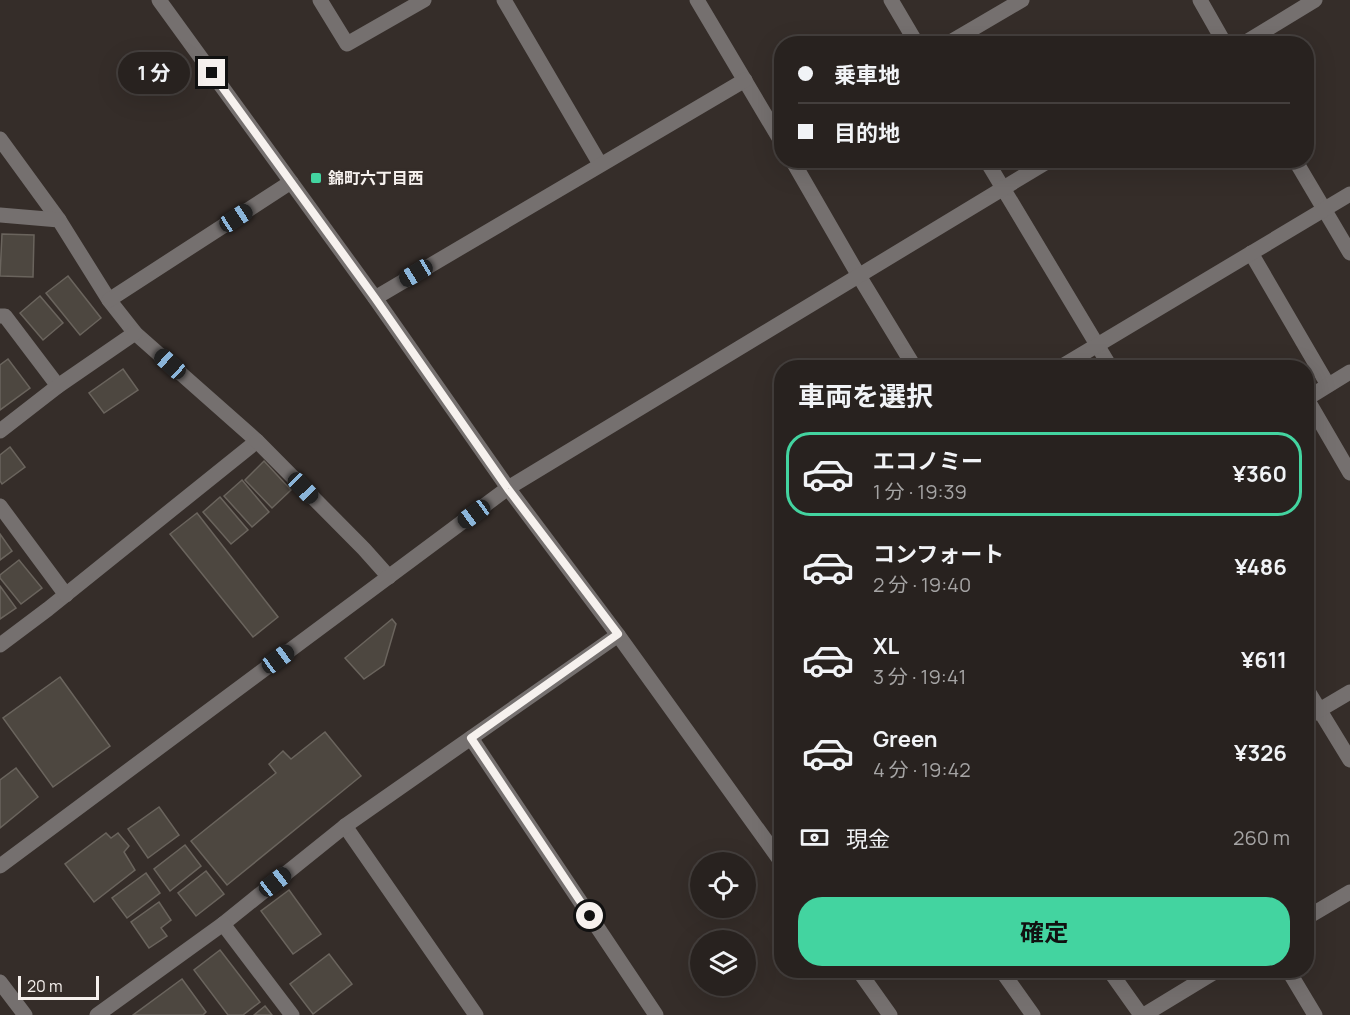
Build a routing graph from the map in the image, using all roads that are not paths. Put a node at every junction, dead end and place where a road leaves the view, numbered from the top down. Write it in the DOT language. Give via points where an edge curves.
graph roads {
  1 [pos="159,0"];
  2 [pos="320,0"];
  3 [pos="424,0"];
  4 [pos="504,0"];
  5 [pos="697,0"];
  6 [pos="891,0"];
  7 [pos="1022,0"];
  8 [pos="1200,0"];
  9 [pos="1315,0"];
  10 [pos="912,36"];
  11 [pos="961,36"];
  12 [pos="1220,36"];
  13 [pos="1256,36"];
  14 [pos="745,80"];
  15 [pos="774,129"];
  16 [pos="0,140"];
  17 [pos="600,164"];
  18 [pos="797,168"];
  19 [pos="991,168"];
  20 [pos="1037,168"];
  21 [pos="1300,168"];
  22 [pos="291,182"];
  23 [pos="1003,189"];
  24 [pos="1350,194"];
  25 [pos="1324,210"];
  26 [pos="0,215"];
  27 [pos="59,220"];
  28 [pos="1251,253"];
  29 [pos="1350,253"];
  30 [pos="859,276"];
  31 [pos="375,298"];
  32 [pos="109,300"];
  33 [pos="0,316"];
  34 [pos="135,333"];
  35 [pos="1097,345"];
  36 [pos="910,360"];
  37 [pos="1072,360"];
  38 [pos="1106,360"];
  39 [pos="1313,360"];
  40 [pos="1314,361"];
  41 [pos="1350,372"];
  42 [pos="1328,385"];
  43 [pos="58,386"];
  44 [pos="1314,394"];
  45 [pos="1314,411"];
  46 [pos="0,431"];
  47 [pos="257,441"];
  48 [pos="1350,473"];
  49 [pos="508,489"];
  50 [pos="0,506"];
  51 [pos="389,577"];
  52 [pos="66,595"];
  53 [pos="618,634"];
  54 [pos="0,645"];
  55 [pos="1350,692"];
  56 [pos="1314,713"];
  57 [pos="1314,715"];
  58 [pos="471,738"];
  59 [pos="1350,760"];
  60 [pos="345,826"];
  61 [pos="774,852"];
  62 [pos="0,866"];
  63 [pos="1350,892"];
  64 [pos="1314,913"];
  65 [pos="223,924"];
  66 [pos="864,978"];
  67 [pos="1007,978"];
  68 [pos="1115,978"];
  69 [pos="1204,978"];
  70 [pos="1293,978"];
  71 [pos="0,982"];
  72 [pos="25,1015"];
  73 [pos="97,1015"];
  74 [pos="292,1015"];
  75 [pos="476,1015"];
  76 [pos="657,1015"];
  77 [pos="890,1015"];
  78 [pos="1033,1015"];
  79 [pos="1142,1015"];
  80 [pos="1315,1015"];
  1 -- 22 [label="street"];
  2 -- 3 [label="street" via="347,44"];
  4 -- 17 [label="street"];
  5 -- 14 [label="street"];
  6 -- 10 [label="street"];
  7 -- 11 [label="street"];
  8 -- 12 [label="street"];
  9 -- 13 [label="street"];
  14 -- 15 [label="street"];
  14 -- 17 [label="street"];
  16 -- 27 [label="street"];
  17 -- 31 [label="street"];
  18 -- 30 [label="street"];
  19 -- 23 [label="street"];
  20 -- 23 [label="street"];
  21 -- 25 [label="street"];
  22 -- 31 [label="street"];
  22 -- 32 [label="street"];
  23 -- 30 [label="street"];
  23 -- 35 [label="street"];
  24 -- 25 [label="street"];
  25 -- 28 [label="street"];
  25 -- 29 [label="street"];
  26 -- 27 [label="street"];
  27 -- 32 [label="street"];
  28 -- 35 [label="street"];
  28 -- 39 [label="street"];
  30 -- 36 [label="street"];
  30 -- 49 [label="street"];
  31 -- 49 [label="street"];
  32 -- 34 [label="street"];
  33 -- 43 [label="street" via="5,316"];
  34 -- 43 [label="street"];
  34 -- 47 [label="street"];
  35 -- 37 [label="street"];
  35 -- 38 [label="street"];
  40 -- 42 [label="street"];
  41 -- 42 [label="street"];
  42 -- 44 [label="street"];
  43 -- 46 [label="street"];
  45 -- 48 [label="street"];
  47 -- 51 [label="street"];
  47 -- 52 [label="street"];
  49 -- 51 [label="street"];
  49 -- 53 [label="street"];
  50 -- 52 [label="street"];
  51 -- 62 [label="street"];
  52 -- 54 [label="street"];
  53 -- 58 [label="street"];
  53 -- 61 [label="street"];
  55 -- 56 [label="street"];
  57 -- 59 [label="street"];
  58 -- 60 [label="street"];
  58 -- 76 [label="street"];
  60 -- 65 [label="street"];
  60 -- 75 [label="street"];
  63 -- 64 [label="street"];
  65 -- 73 [label="street"];
  65 -- 74 [label="street"];
  66 -- 77 [label="street"];
  67 -- 78 [label="street"];
  68 -- 79 [label="street"];
  69 -- 79 [label="street"];
  70 -- 80 [label="street"];
  71 -- 72 [label="street"];
}
